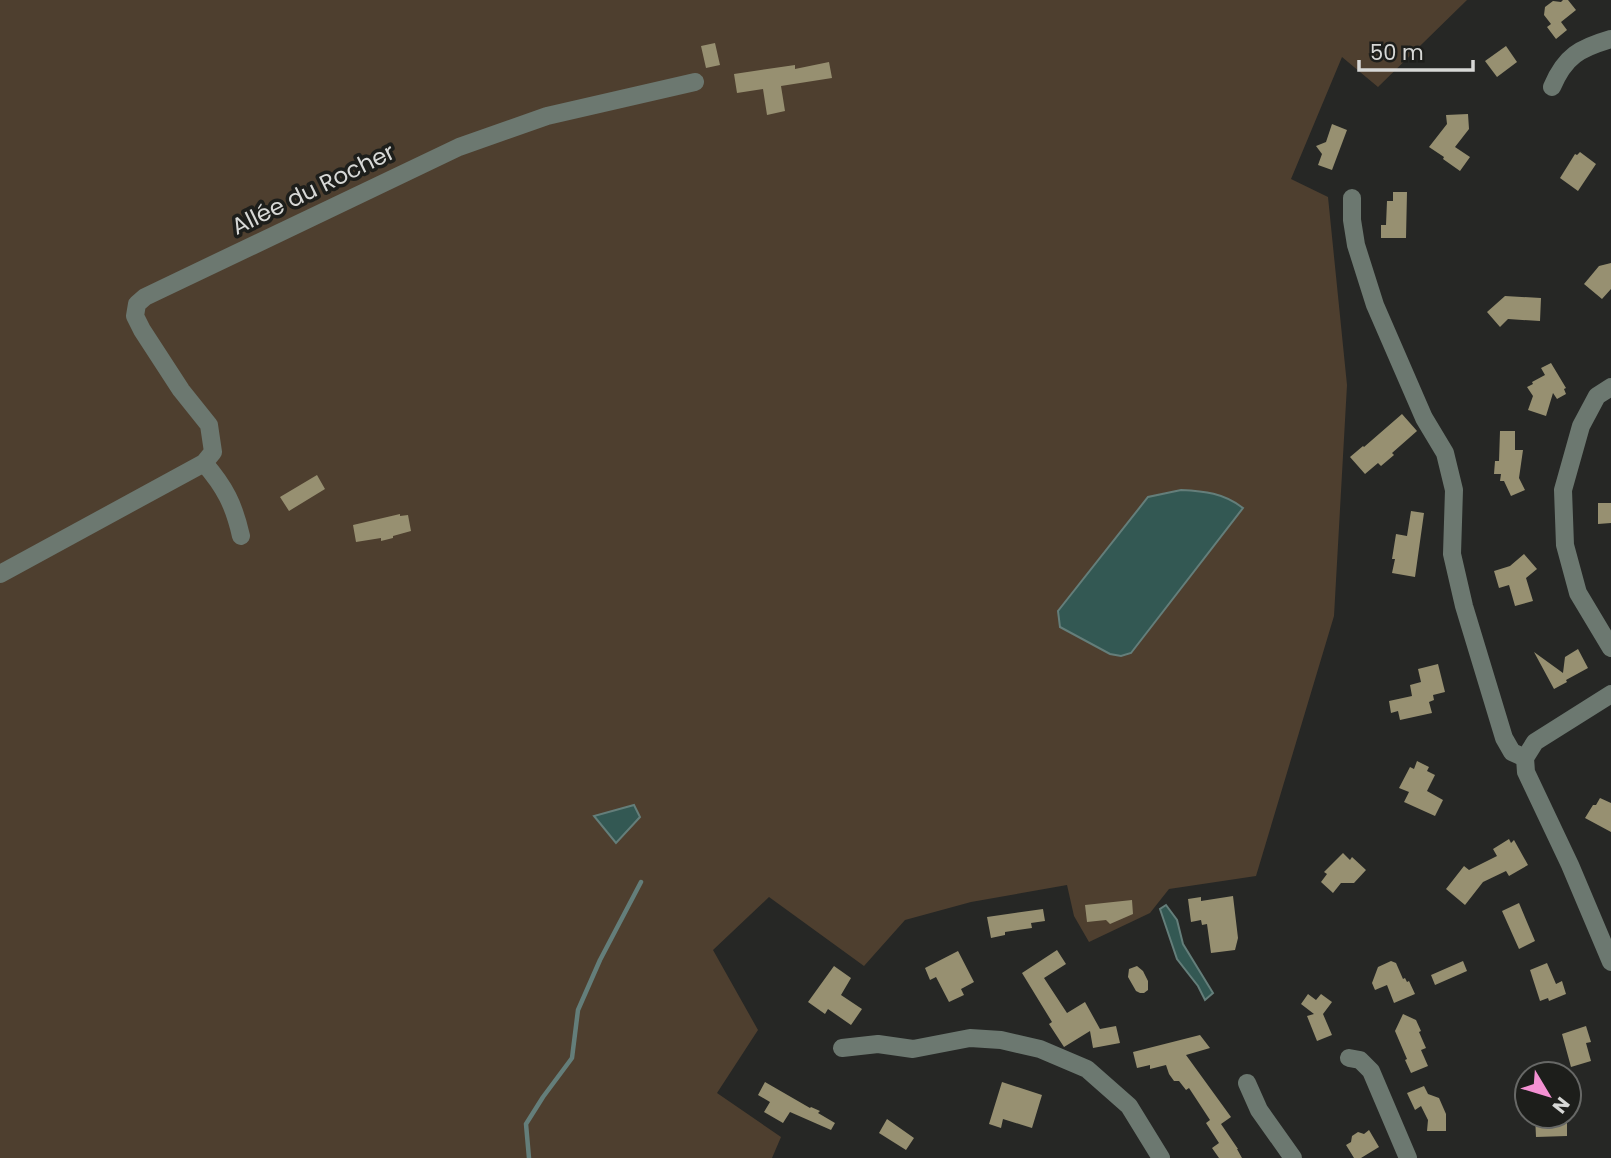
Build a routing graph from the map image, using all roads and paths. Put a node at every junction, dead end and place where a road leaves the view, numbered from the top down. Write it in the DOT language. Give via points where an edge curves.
graph roads {
  1 [pos="1611,39"];
  2 [pos="695,82"];
  3 [pos="1552,87"];
  4 [pos="1352,198"];
  5 [pos="1611,387"];
  6 [pos="204,463"];
  7 [pos="241,536"];
  8 [pos="0,574"];
  9 [pos="1611,648"];
  10 [pos="1611,694"];
  11 [pos="1525,758"];
  12 [pos="1611,961"];
  13 [pos="842,1048"];
  14 [pos="1349,1058"];
  15 [pos="1247,1083"];
  16 [pos="1161,1158"];
  17 [pos="1293,1158"];
  18 [pos="1408,1158"];
  1 -- 3 [label="street" via="1590,45 1568,60"];
  2 -- 6 [label="street, Allée du Rocher" via="547,116 459,147 145,297 135,316 142,330 209,425 214,452"];
  4 -- 11 [label="street" via="1356,245 1375,305 1424,418 1445,453 1454,490 1452,554 1504,738 1512,752"];
  5 -- 9 [label="street" via="1597,396 1581,426 1563,490 1565,545 1578,593"];
  6 -- 7 [label="street" via="221,483"];
  6 -- 8 [label="street"];
  10 -- 11 [label="street" via="1535,742"];
  11 -- 12 [label="street" via="1526,772"];
  13 -- 16 [label="street" via="878,1044 913,1049 970,1038 1040,1049 1087,1069 1129,1106"];
  14 -- 18 [label="street" via="1360,1060 1371,1071"];
  15 -- 17 [label="street" via="1259,1110"];
}
